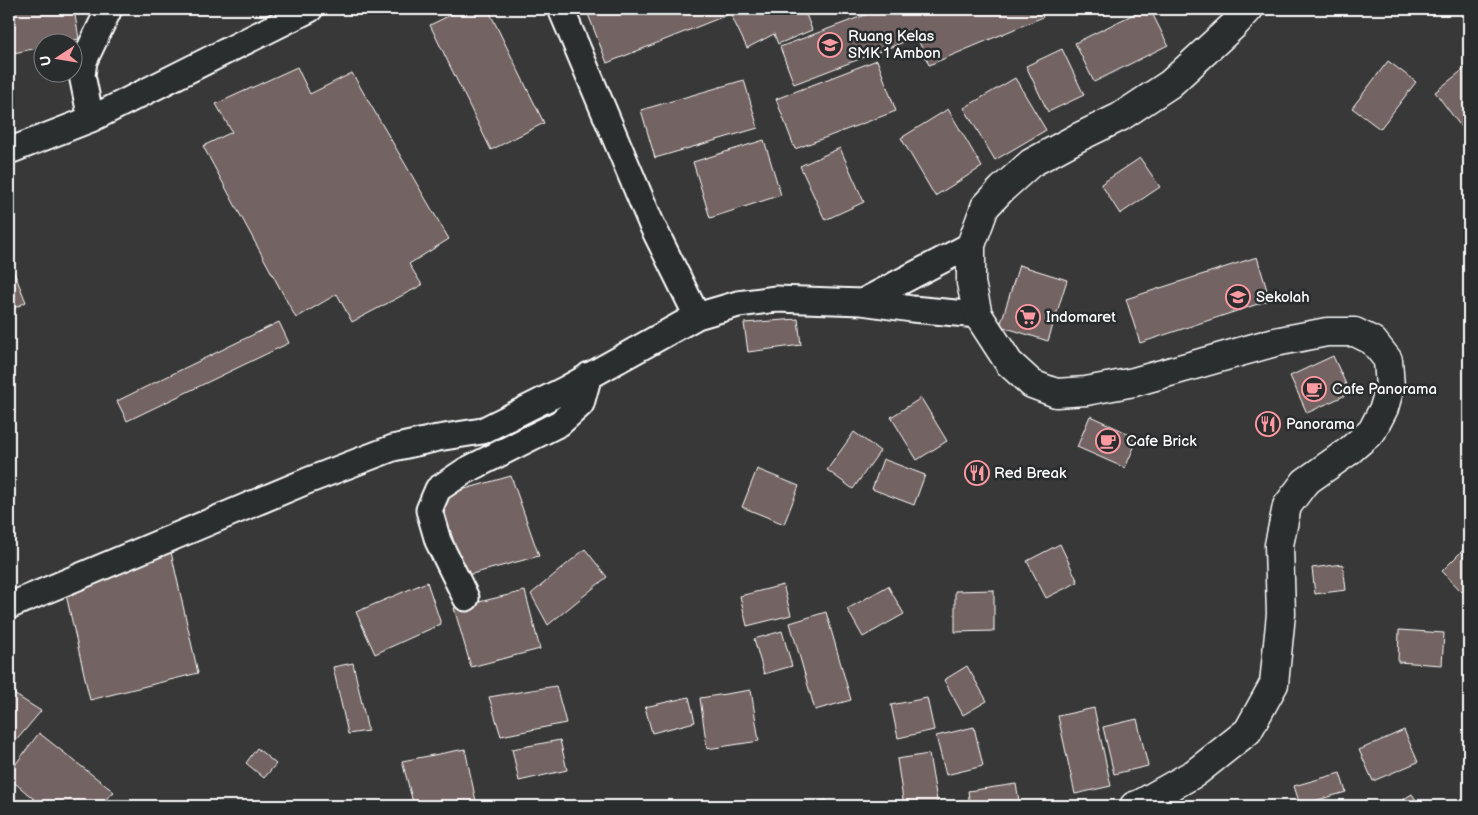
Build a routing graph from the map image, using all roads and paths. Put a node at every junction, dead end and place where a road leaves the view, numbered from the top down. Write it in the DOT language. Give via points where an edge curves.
graph roads {
  1 [pos="109,9"];
  2 [pos="310,9"];
  3 [pos="561,9"];
  4 [pos="1249,9"];
  5 [pos="91,119"];
  6 [pos="9,151"];
  7 [pos="970,245"];
  8 [pos="862,302"];
  9 [pos="978,314"];
  10 [pos="697,316"];
  11 [pos="589,376"];
  12 [pos="466,598"];
  13 [pos="9,606"];
  14 [pos="1134,806"];
  1 -- 5 [label="street" via="84,61 82,75"];
  2 -- 5 [label="street"];
  3 -- 10 [label="street" via="651,223"];
  4 -- 7 [label="street" via="1170,84 1120,117 1031,163 985,207"];
  5 -- 6 [label="street"];
  7 -- 8 [label="street"];
  7 -- 9 [label="street" via="971,283"];
  8 -- 9 [label="street"];
  8 -- 10 [label="street" via="776,299 738,304"];
  9 -- 14 [label="street" via="1009,363 1032,384 1056,393 1134,382 1275,342 1326,332 1355,332 1373,341 1388,360 1390,387 1372,431 1305,482 1287,506 1279,545 1281,614 1274,684 1248,731 1195,773"];
  10 -- 11 [label="street"];
  11 -- 12 [label="street" via="580,404 560,423 464,471 438,489 429,510 438,541"];
  11 -- 13 [label="street" via="482,431 384,452 307,480"];
}
